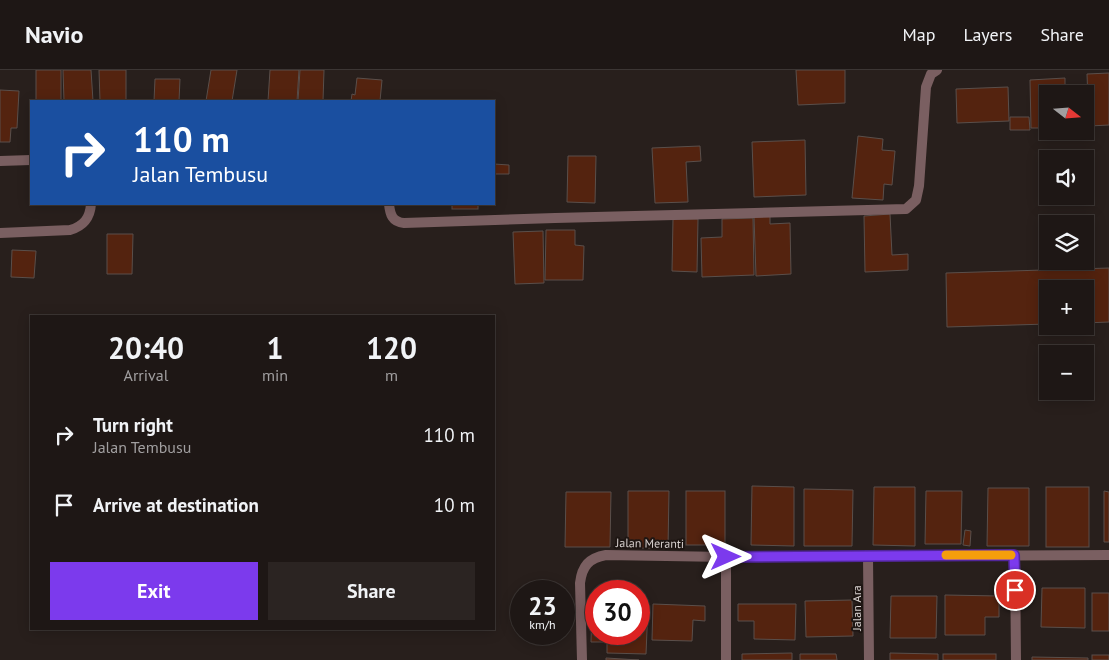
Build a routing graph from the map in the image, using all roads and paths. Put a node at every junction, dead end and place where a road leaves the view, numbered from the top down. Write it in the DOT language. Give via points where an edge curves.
graph roads {
  1 [pos="937,70"];
  2 [pos="30,160"];
  3 [pos="0,161"];
  4 [pos="90,205"];
  5 [pos="389,205"];
  6 [pos="0,233"];
  7 [pos="1014,555"];
  8 [pos="1109,555"];
  9 [pos="868,556"];
  10 [pos="726,557"];
  11 [pos="582,660"];
  12 [pos="726,660"];
  13 [pos="869,660"];
  14 [pos="1016,660"];
  1 -- 5 [label="street" via="931,74 926,87 920,186 916,200 906,209 404,223 391,216"];
  2 -- 3 [label="street"];
  4 -- 6 [label="street" via="89,217 78,228"];
  7 -- 8 [label="street, Jalan Meranti"];
  7 -- 9 [label="street, Jalan Meranti"];
  7 -- 14 [label="street"];
  9 -- 10 [label="street, Jalan Meranti"];
  9 -- 13 [label="street, Jalan Ara"];
  10 -- 11 [label="street, Jalan Meranti" via="606,555 591,561 581,574 580,583"];
  10 -- 12 [label="street"];
}
